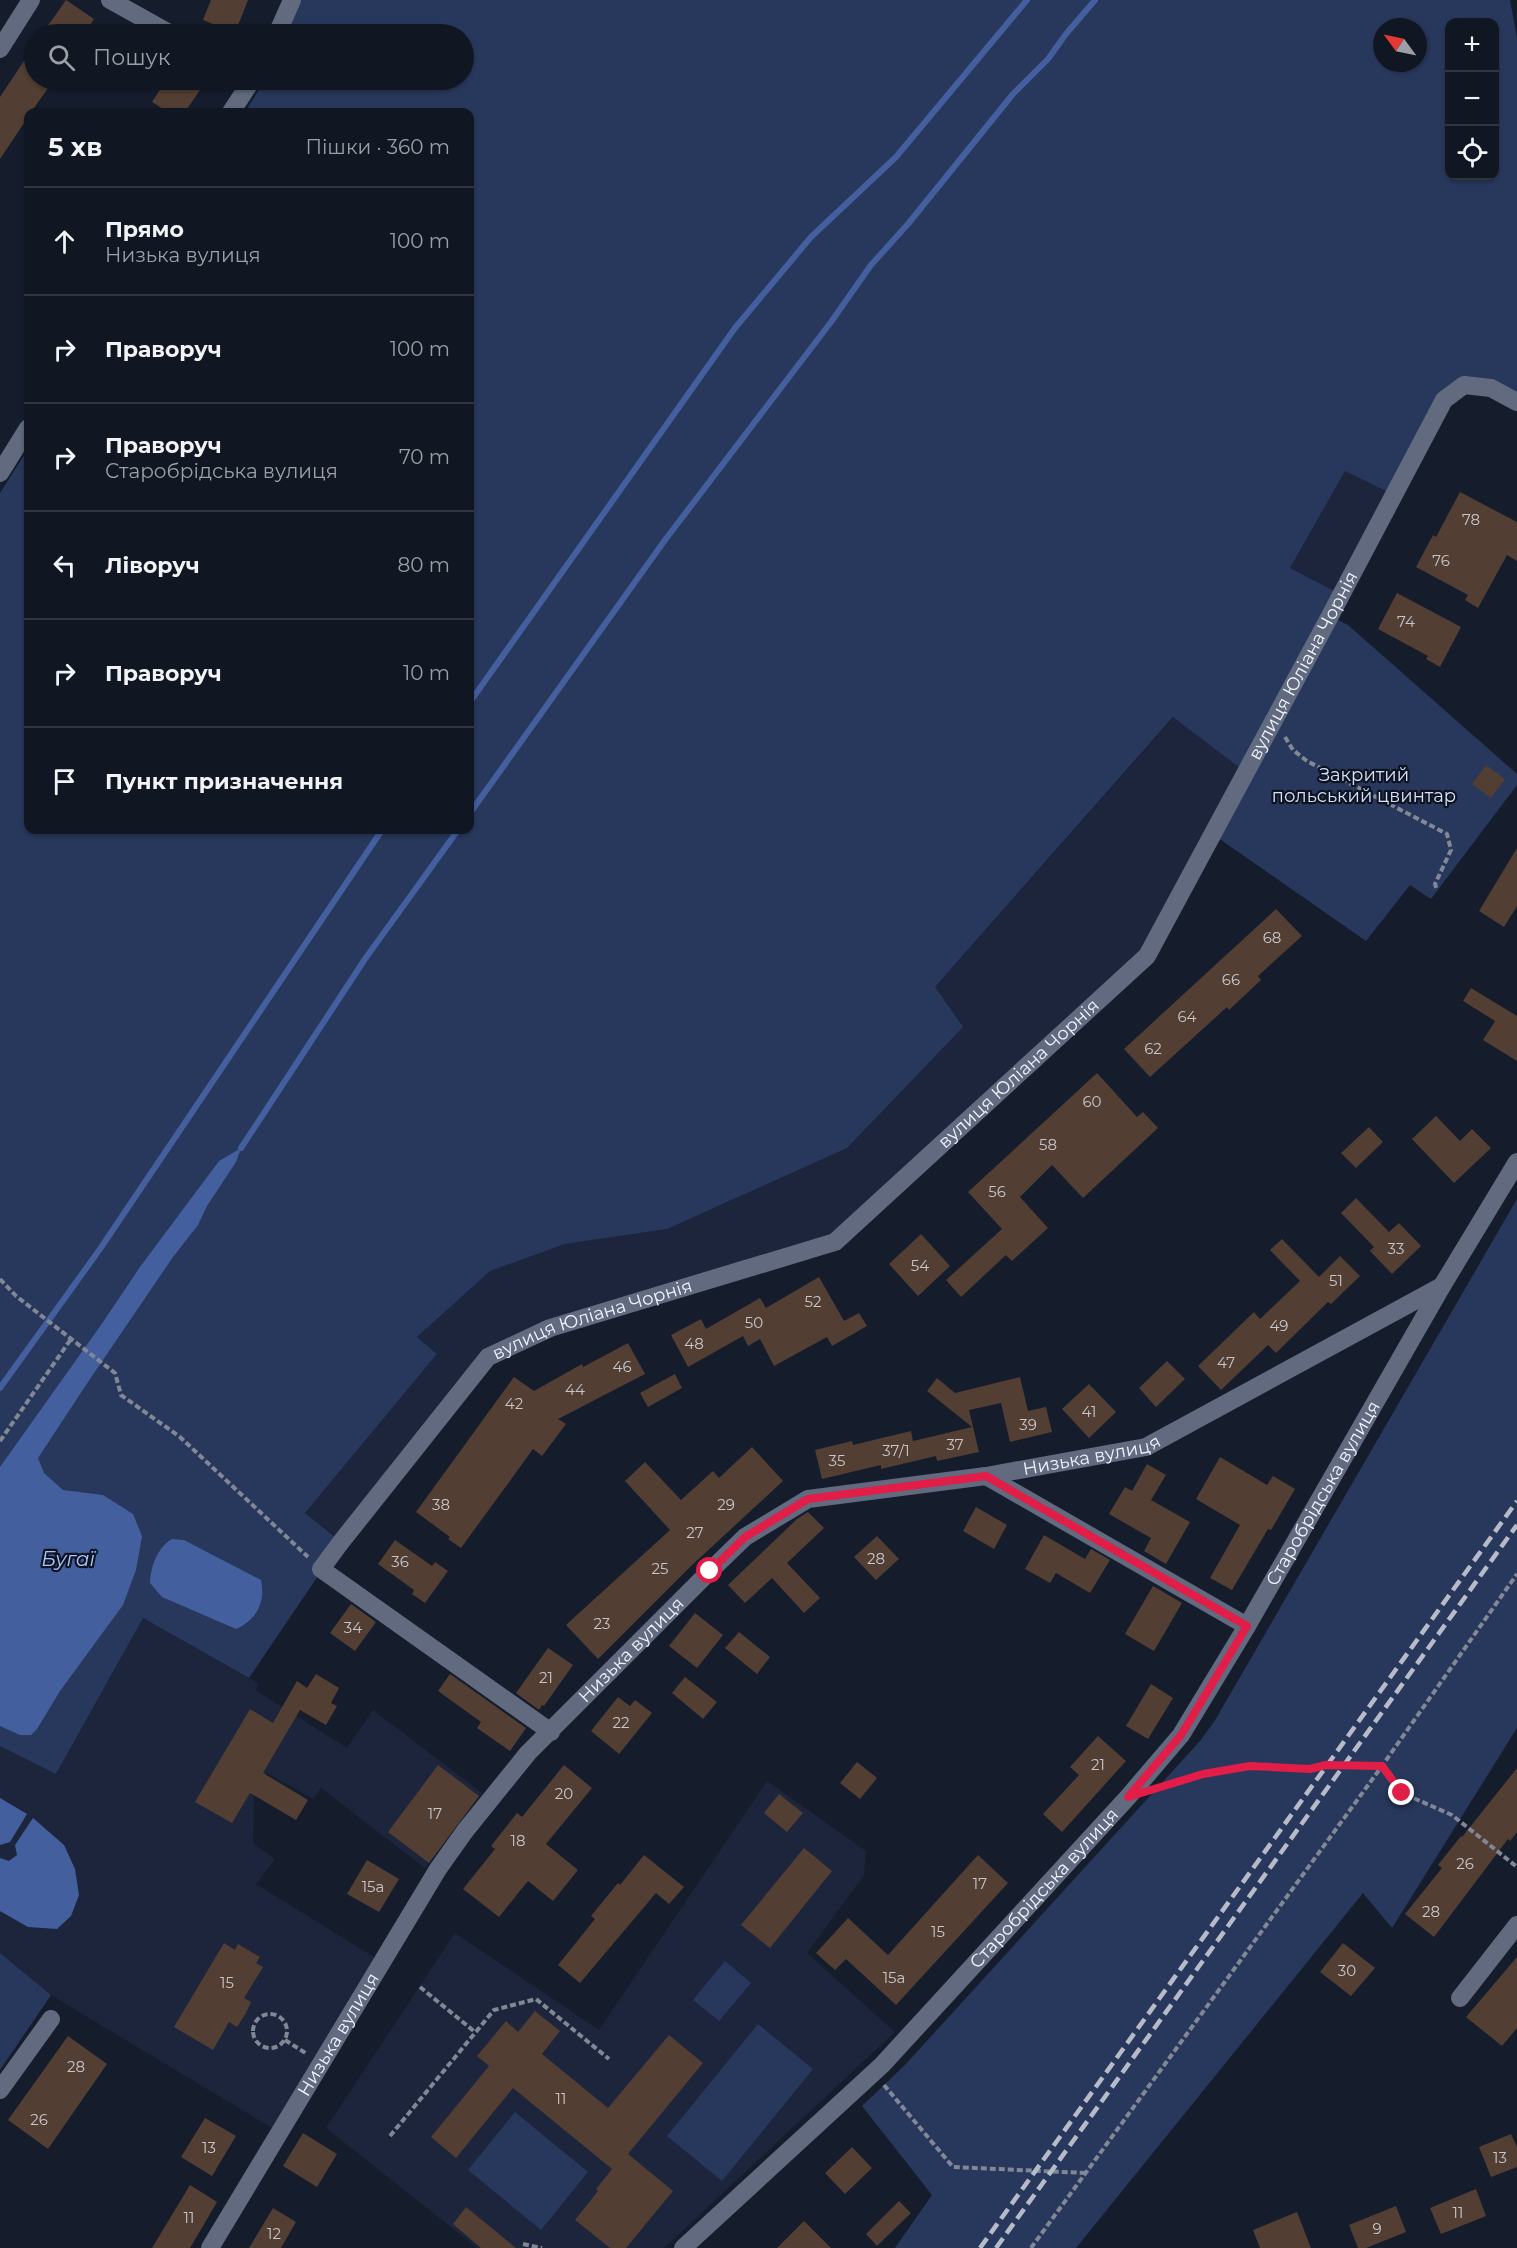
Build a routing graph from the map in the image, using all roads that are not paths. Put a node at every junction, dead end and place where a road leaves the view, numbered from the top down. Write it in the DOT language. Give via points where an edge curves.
graph roads {
  1 [pos="31,0"];
  2 [pos="110,0"];
  3 [pos="292,0"];
  4 [pos="153,24"];
  5 [pos="281,24"];
  6 [pos="0,49"];
  7 [pos="245,90"];
  8 [pos="234,108"];
  9 [pos="1517,402"];
  10 [pos="24,434"];
  11 [pos="0,473"];
  12 [pos="1517,1162"];
  13 [pos="1442,1286"];
  14 [pos="986,1476"];
  15 [pos="1247,1626"];
  16 [pos="550,1732"];
  17 [pos="1517,1924"];
  18 [pos="1460,1998"];
  19 [pos="51,2019"];
  20 [pos="0,2090"];
  21 [pos="210,2248"];
  22 [pos="683,2248"];
  1 -- 6 [label="street"];
  2 -- 4 [label="street"];
  3 -- 5 [label="street"];
  7 -- 8 [label="street"];
  9 -- 16 [label="street, вулиця Юліана Чорнія" via="1491,388 1464,385 1444,400 1147,956 836,1242 550,1328 488,1357 321,1569"];
  10 -- 11 [label="street"];
  12 -- 13 [label="street, Старобрідська вулиця"];
  13 -- 14 [label="street, Низька вулиця" via="1146,1447"];
  13 -- 15 [label="street, Старобрідська вулиця"];
  14 -- 15 [label="street"];
  14 -- 16 [label="street, Низька вулиця" via="808,1499 745,1537"];
  15 -- 22 [label="street, Старобрідська вулиця" via="1181,1735 1128,1797 882,2065"];
  16 -- 21 [label="street, Низька вулиця" via="445,1857"];
  17 -- 18 [label="street"];
  19 -- 20 [label="street"];
}
